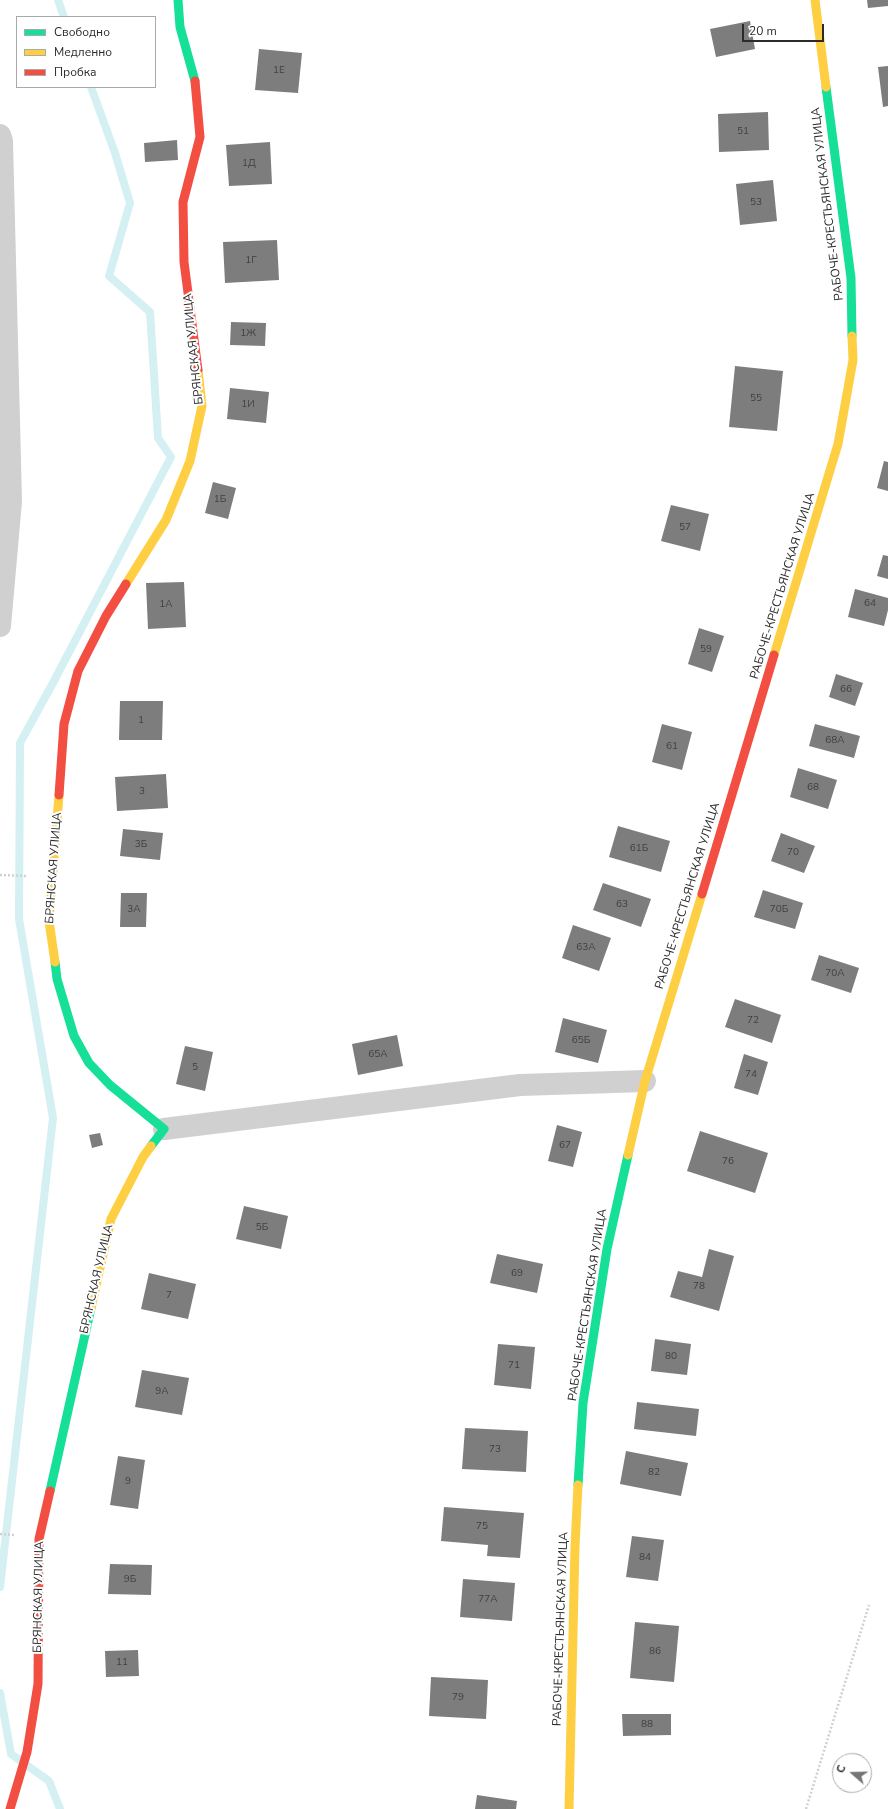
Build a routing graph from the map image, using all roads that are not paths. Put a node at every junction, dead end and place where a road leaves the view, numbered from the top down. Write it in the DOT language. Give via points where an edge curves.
graph roads {
  1 [pos="178,0"];
  2 [pos="815,0"];
  3 [pos="0,135"];
  4 [pos="0,626"];
  5 [pos="644,1081"];
  6 [pos="164,1128"];
  7 [pos="7,1803"];
  8 [pos="569,1809"];
  1 -- 6 [label="street, БРЯНСКАЯ УЛИЦА" via="180,27 196,86 200,138 183,202 184,262 202,406 190,461 166,520 106,616 78,671 64,724 49,921 57,980 74,1036 89,1063 110,1086"];
  2 -- 5 [label="street, РАБОЧЕ-КРЕСТЬЯНСКАЯ УЛИЦА" via="851,278 853,360 838,444"];
  3 -- 4 [label="street" via="11,501"];
  5 -- 6 [label="street" via="520,1085"];
  5 -- 8 [label="street, РАБОЧЕ-КРЕСТЬЯНСКАЯ УЛИЦА" via="607,1249 584,1403 575,1546"];
  6 -- 7 [label="street, БРЯНСКАЯ УЛИЦА" via="143,1157 111,1218 39,1539 38,1684 27,1752"];
}
